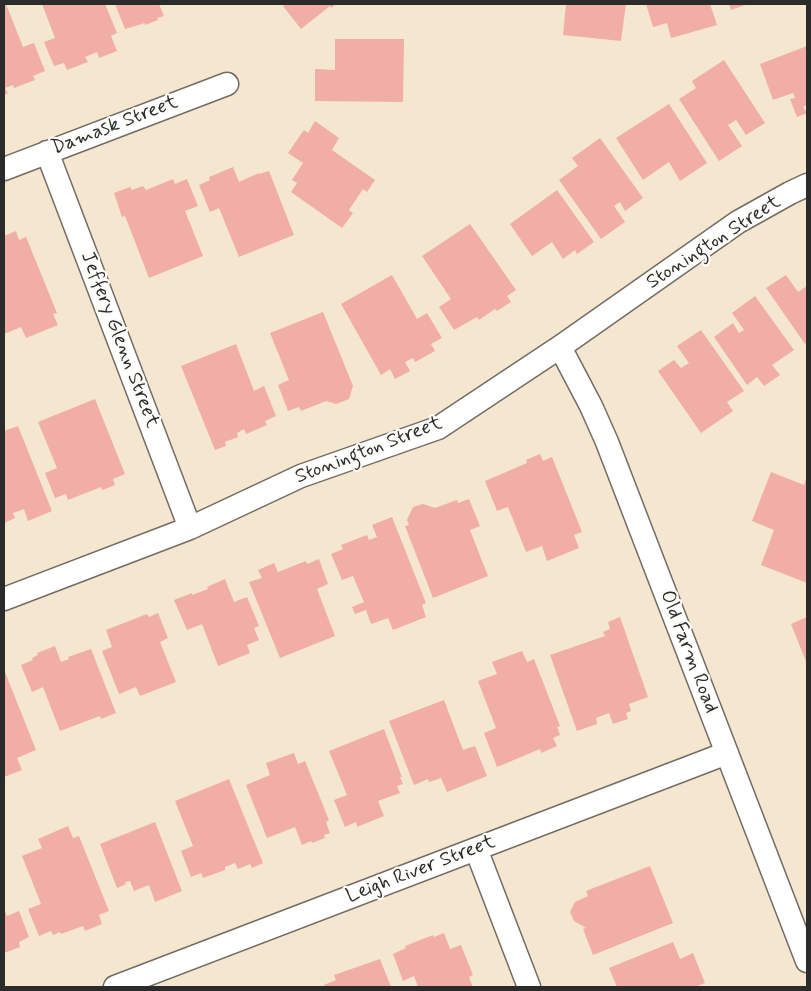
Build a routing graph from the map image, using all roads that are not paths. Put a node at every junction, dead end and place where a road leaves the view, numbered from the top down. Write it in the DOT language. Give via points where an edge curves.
graph roads {
  1 [pos="227,84"];
  2 [pos="47,152"];
  3 [pos="4,169"];
  4 [pos="807,185"];
  5 [pos="560,347"];
  6 [pos="190,528"];
  7 [pos="4,599"];
  8 [pos="727,753"];
  9 [pos="476,849"];
  10 [pos="807,961"];
  11 [pos="115,987"];
  12 [pos="529,987"];
  1 -- 2 [label="street, Damask Street"];
  2 -- 3 [label="street, Damask Street"];
  2 -- 6 [label="street, Jeffery Glenn Street"];
  4 -- 5 [label="street, Stonington Street" via="738,222"];
  5 -- 6 [label="street, Stonington Street" via="438,428 301,476"];
  5 -- 8 [label="street, Old Farm Road" via="607,442"];
  6 -- 7 [label="street, Stonington Street"];
  8 -- 9 [label="street, Leigh River Street"];
  8 -- 10 [label="street, Old Farm Road"];
  9 -- 11 [label="street, Leigh River Street"];
  9 -- 12 [label="street"];
}
